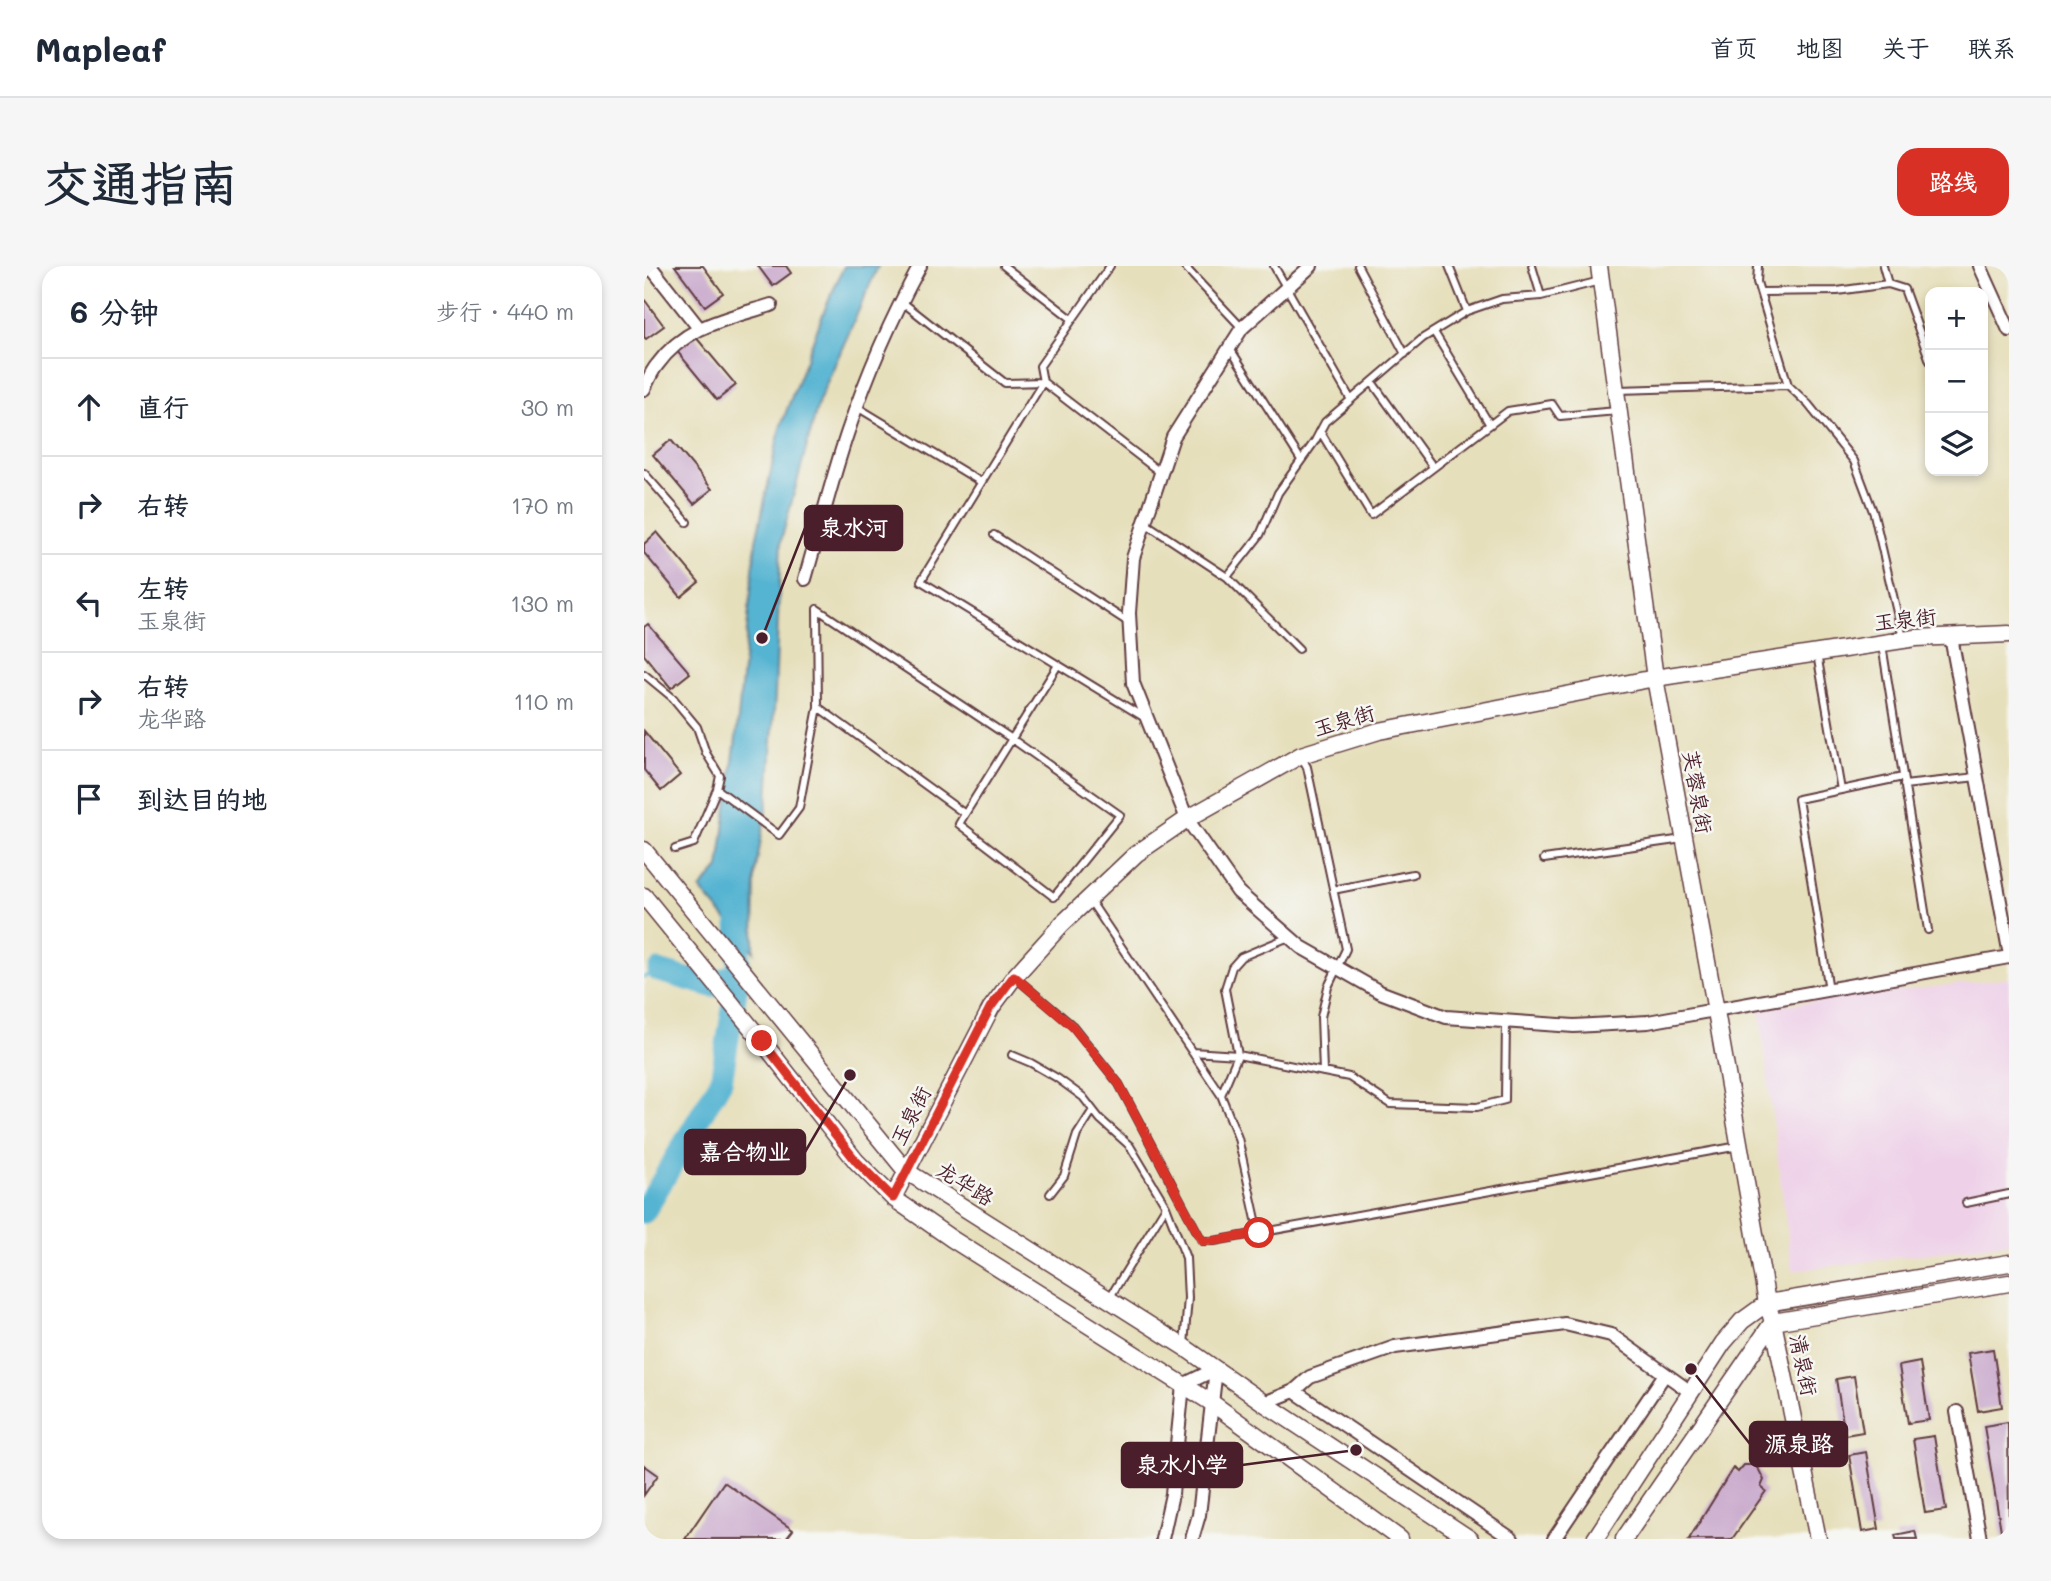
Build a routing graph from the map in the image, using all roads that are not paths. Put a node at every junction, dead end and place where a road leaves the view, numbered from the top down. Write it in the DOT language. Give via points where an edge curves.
graph roads {
  1 [pos="650,266"];
  2 [pos="920,266"];
  3 [pos="1004,266"];
  4 [pos="1110,266"];
  5 [pos="1184,266"];
  6 [pos="1274,266"];
  7 [pos="1311,266"];
  8 [pos="1358,266"];
  9 [pos="1449,266"];
  10 [pos="1532,266"];
  11 [pos="1758,266"];
  12 [pos="1883,266"];
  13 [pos="1980,266"];
  14 [pos="1600,273"];
  15 [pos="1888,284"];
  16 [pos="1286,287"];
  17 [pos="1760,292"];
  18 [pos="1541,296"];
  19 [pos="901,301"];
  20 [pos="771,305"];
  21 [pos="1467,311"];
  22 [pos="1072,319"];
  23 [pos="699,328"];
  24 [pos="1242,328"];
  25 [pos="2009,330"];
  26 [pos="1434,332"];
  27 [pos="1229,347"];
  28 [pos="1926,350"];
  29 [pos="1405,354"];
  30 [pos="1043,382"];
  31 [pos="1372,382"];
  32 [pos="1788,385"];
  33 [pos="644,389"];
  34 [pos="1616,390"];
  35 [pos="1351,400"];
  36 [pos="857,407"];
  37 [pos="1619,411"];
  38 [pos="1490,425"];
  39 [pos="1320,431"];
  40 [pos="1301,460"];
  41 [pos="1433,467"];
  42 [pos="644,473"];
  43 [pos="1161,473"];
  44 [pos="981,482"];
  45 [pos="687,522"];
  46 [pos="1145,523"];
  47 [pos="994,536"];
  48 [pos="1227,577"];
  49 [pos="805,579"];
  50 [pos="1130,623"];
  51 [pos="2009,634"];
  52 [pos="1951,637"];
  53 [pos="1904,640"];
  54 [pos="1881,643"];
  55 [pos="1299,649"];
  56 [pos="1816,653"];
  57 [pos="1058,665"];
  58 [pos="644,674"];
  59 [pos="1655,678"];
  60 [pos="818,707"];
  61 [pos="1147,719"];
  62 [pos="1012,739"];
  63 [pos="1301,755"];
  64 [pos="1977,778"];
  65 [pos="1904,781"];
  66 [pos="717,789"];
  67 [pos="1841,790"];
  68 [pos="965,814"];
  69 [pos="1186,819"];
  70 [pos="1685,839"];
  71 [pos="675,849"];
  72 [pos="644,850"];
  73 [pos="1544,859"];
  74 [pos="1412,874"];
  75 [pos="1334,890"];
  76 [pos="644,896"];
  77 [pos="1089,898"];
  78 [pos="1928,930"];
  79 [pos="1289,937"];
  80 [pos="2009,950"];
  81 [pos="2009,957"];
  82 [pos="1338,968"];
  83 [pos="1014,976"];
  84 [pos="1829,990"];
  85 [pos="1716,1011"];
  86 [pos="1506,1021"];
  87 [pos="1192,1052"];
  88 [pos="1012,1055"];
  89 [pos="1238,1055"];
  90 [pos="1323,1072"];
  91 [pos="1221,1095"];
  92 [pos="1093,1110"];
  93 [pos="1739,1146"];
  94 [pos="906,1171"];
  95 [pos="1050,1194"];
  96 [pos="2009,1194"];
  97 [pos="893,1198"];
  98 [pos="1966,1203"];
  99 [pos="1166,1206"];
  100 [pos="1259,1233"];
  101 [pos="2009,1263"];
  102 [pos="2009,1283"];
  103 [pos="1109,1299"];
  104 [pos="1767,1303"];
  105 [pos="1773,1322"];
  106 [pos="1184,1347"];
  107 [pos="1216,1369"];
  108 [pos="1665,1374"];
  109 [pos="1183,1385"];
  110 [pos="1294,1391"];
  111 [pos="1692,1393"];
  112 [pos="1212,1403"];
  113 [pos="1264,1403"];
  114 [pos="1957,1412"];
  115 [pos="1396,1538"];
  116 [pos="1162,1539"];
  117 [pos="1192,1539"];
  118 [pos="1470,1539"];
  119 [pos="1512,1539"];
  120 [pos="1554,1539"];
  121 [pos="1595,1539"];
  122 [pos="1624,1539"];
  123 [pos="1818,1539"];
  124 [pos="1980,1539"];
  1 -- 23 [label="street"];
  2 -- 19 [label="street"];
  3 -- 22 [label="lane"];
  4 -- 22 [label="lane"];
  5 -- 24 [label="lane"];
  6 -- 16 [label="lane"];
  7 -- 16 [label="street"];
  8 -- 29 [label="lane"];
  9 -- 21 [label="lane"];
  10 -- 18 [label="lane"];
  11 -- 17 [label="lane"];
  12 -- 15 [label="lane"];
  13 -- 25 [label="street"];
  14 -- 18 [label="lane"];
  14 -- 34 [label="street, 芙蓉泉街"];
  15 -- 17 [label="lane" via="1837,291"];
  15 -- 28 [label="lane" via="1904,289"];
  16 -- 24 [label="street"];
  16 -- 35 [label="lane"];
  17 -- 32 [label="lane"];
  18 -- 21 [label="lane" via="1502,299"];
  19 -- 30 [label="lane" via="1005,383"];
  19 -- 36 [label="street"];
  20 -- 23 [label="street"];
  21 -- 26 [label="lane"];
  22 -- 30 [label="lane" via="1040,366"];
  23 -- 33 [label="street" via="680,339 656,366"];
  24 -- 27 [label="street"];
  26 -- 29 [label="lane"];
  26 -- 38 [label="lane"];
  27 -- 40 [label="lane"];
  27 -- 43 [label="street" via="1173,437"];
  29 -- 31 [label="lane"];
  30 -- 43 [label="lane"];
  30 -- 44 [label="lane"];
  31 -- 35 [label="lane"];
  31 -- 41 [label="lane"];
  32 -- 34 [label="lane"];
  32 -- 53 [label="lane" via="1854,461 1874,514"];
  34 -- 37 [label="street, 芙蓉泉街"];
  35 -- 39 [label="lane"];
  36 -- 44 [label="lane"];
  36 -- 49 [label="street"];
  37 -- 38 [label="lane" via="1560,416 1552,404 1508,411"];
  37 -- 59 [label="street, 芙蓉泉街"];
  38 -- 41 [label="lane"];
  39 -- 40 [label="lane"];
  39 -- 41 [label="lane" via="1371,515"];
  40 -- 48 [label="lane" via="1278,493 1260,535"];
  42 -- 45 [label="lane"];
  43 -- 46 [label="street"];
  44 -- 57 [label="lane" via="921,581"];
  46 -- 48 [label="lane"];
  46 -- 50 [label="street" via="1133,558"];
  47 -- 50 [label="lane"];
  48 -- 55 [label="lane"];
  50 -- 61 [label="street" via="1133,684"];
  51 -- 52 [label="street, 玉泉街"];
  52 -- 53 [label="street, 玉泉街"];
  52 -- 64 [label="street"];
  53 -- 54 [label="street, 玉泉街"];
  54 -- 56 [label="street, 玉泉街"];
  54 -- 65 [label="lane"];
  56 -- 59 [label="street, 玉泉街"];
  56 -- 67 [label="lane"];
  57 -- 61 [label="lane"];
  57 -- 62 [label="lane"];
  58 -- 66 [label="lane" via="673,698 697,727 720,776"];
  59 -- 63 [label="street, 玉泉街" via="1379,731"];
  59 -- 70 [label="street, 芙蓉泉街"];
  60 -- 62 [label="lane" via="817,609"];
  60 -- 66 [label="lane" via="799,808 779,835"];
  60 -- 68 [label="lane"];
  61 -- 69 [label="street"];
  62 -- 68 [label="lane"];
  62 -- 68 [label="lane" via="1120,815 1054,897 959,824"];
  63 -- 69 [label="street, 玉泉街"];
  63 -- 75 [label="lane"];
  64 -- 65 [label="lane"];
  64 -- 80 [label="street"];
  65 -- 67 [label="lane"];
  65 -- 78 [label="lane"];
  66 -- 71 [label="lane" via="694,843"];
  67 -- 84 [label="lane" via="1798,799"];
  69 -- 77 [label="street, 玉泉街" via="1136,854"];
  69 -- 79 [label="street" via="1238,892"];
  70 -- 73 [label="lane"];
  70 -- 85 [label="street, 芙蓉泉街"];
  72 -- 94 [label="street, 龙华路"];
  74 -- 75 [label="lane"];
  75 -- 82 [label="lane" via="1346,949"];
  76 -- 97 [label="street" via="856,1161"];
  77 -- 83 [label="street, 玉泉街"];
  77 -- 87 [label="lane"];
  79 -- 82 [label="street"];
  79 -- 89 [label="lane" via="1241,957 1232,967 1224,989"];
  81 -- 84 [label="street"];
  82 -- 86 [label="street" via="1380,992 1446,1017"];
  82 -- 90 [label="lane" via="1321,1017"];
  83 -- 94 [label="street, 玉泉街" via="990,1008"];
  83 -- 100 [label="lane" via="1073,1027 1119,1084 1202,1241"];
  84 -- 85 [label="street"];
  85 -- 86 [label="street" via="1648,1022 1574,1026"];
  85 -- 93 [label="street, 芙蓉泉街"];
  86 -- 90 [label="lane" via="1505,1100 1477,1107 1390,1104 1349,1077"];
  87 -- 89 [label="lane"];
  87 -- 91 [label="lane"];
  88 -- 92 [label="lane" via="1057,1078"];
  89 -- 90 [label="lane"];
  89 -- 91 [label="lane"];
  91 -- 100 [label="lane" via="1238,1138"];
  92 -- 95 [label="lane" via="1077,1135 1064,1176"];
  92 -- 99 [label="lane" via="1130,1146"];
  93 -- 100 [label="lane"];
  93 -- 104 [label="street, 芙蓉泉街"];
  94 -- 97 [label="street, 玉泉街"];
  94 -- 103 [label="street, 龙华路"];
  96 -- 98 [label="lane"];
  97 -- 109 [label="street"];
  99 -- 103 [label="lane"];
  99 -- 106 [label="lane" via="1186,1258"];
  101 -- 104 [label="street"];
  102 -- 105 [label="street"];
  103 -- 106 [label="street, 龙华路"];
  104 -- 105 [label="street, 芙蓉泉街"];
  104 -- 111 [label="street" via="1723,1343"];
  105 -- 122 [label="street"];
  105 -- 123 [label="street, 清泉街"];
  106 -- 107 [label="street, 龙华路"];
  107 -- 109 [label="street"];
  107 -- 112 [label="street"];
  107 -- 113 [label="street, 龙华路"];
  108 -- 110 [label="street" via="1611,1335 1565,1324 1395,1347 1310,1377"];
  108 -- 111 [label="street"];
  108 -- 120 [label="street"];
  109 -- 112 [label="street"];
  109 -- 116 [label="street" via="1172,1494"];
  110 -- 113 [label="street"];
  110 -- 119 [label="street"];
  111 -- 121 [label="street"];
  112 -- 115 [label="street"];
  112 -- 117 [label="street"];
  113 -- 118 [label="street, 龙华路"];
  114 -- 124 [label="street"];
}
